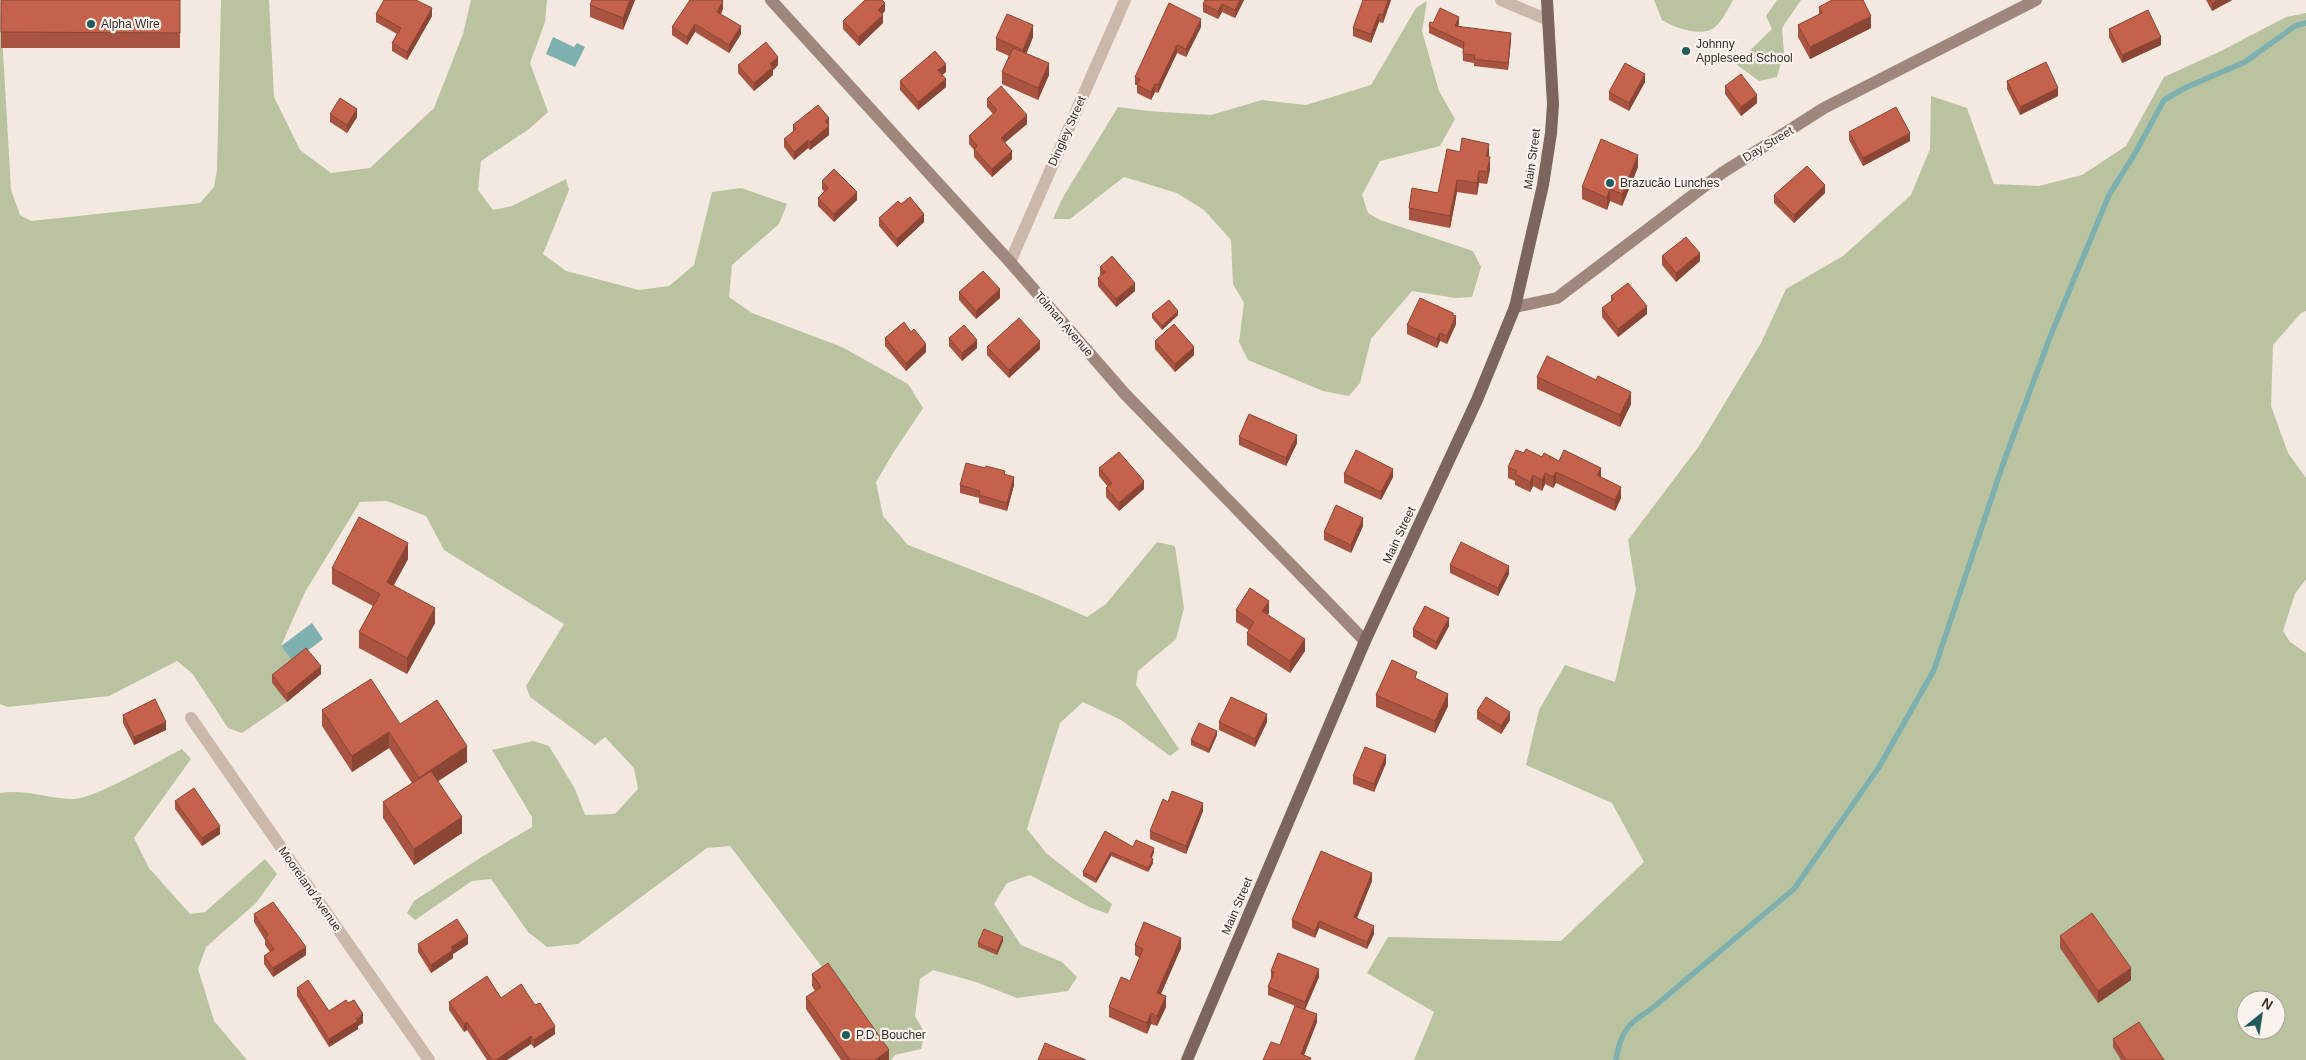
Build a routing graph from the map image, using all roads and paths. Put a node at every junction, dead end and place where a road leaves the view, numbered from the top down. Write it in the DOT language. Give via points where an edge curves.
graph roads {
  1 [pos="772,0"];
  2 [pos="1124,0"];
  3 [pos="1501,0"];
  4 [pos="1547,0"];
  5 [pos="2036,0"];
  6 [pos="1548,20"];
  7 [pos="1010,262"];
  8 [pos="1515,307"];
  9 [pos="1364,642"];
  10 [pos="191,718"];
  11 [pos="429,1060"];
  12 [pos="1187,1060"];
  1 -- 7 [label="street, Tolman Avenue"];
  2 -- 7 [label="street, Dingley Street"];
  3 -- 6 [label="street"];
  4 -- 6 [label="main road, Main Street"];
  5 -- 8 [label="street, Day Street" via="1824,108 1722,174 1558,298"];
  6 -- 8 [label="main road, Main Street" via="1553,104 1550,133 1543,185"];
  7 -- 9 [label="street, Tolman Avenue" via="1126,394"];
  8 -- 9 [label="main road, Main Street" via="1477,400"];
  9 -- 12 [label="main road, Main Street"];
  10 -- 11 [label="street, Mooreland Avenue"];
}
